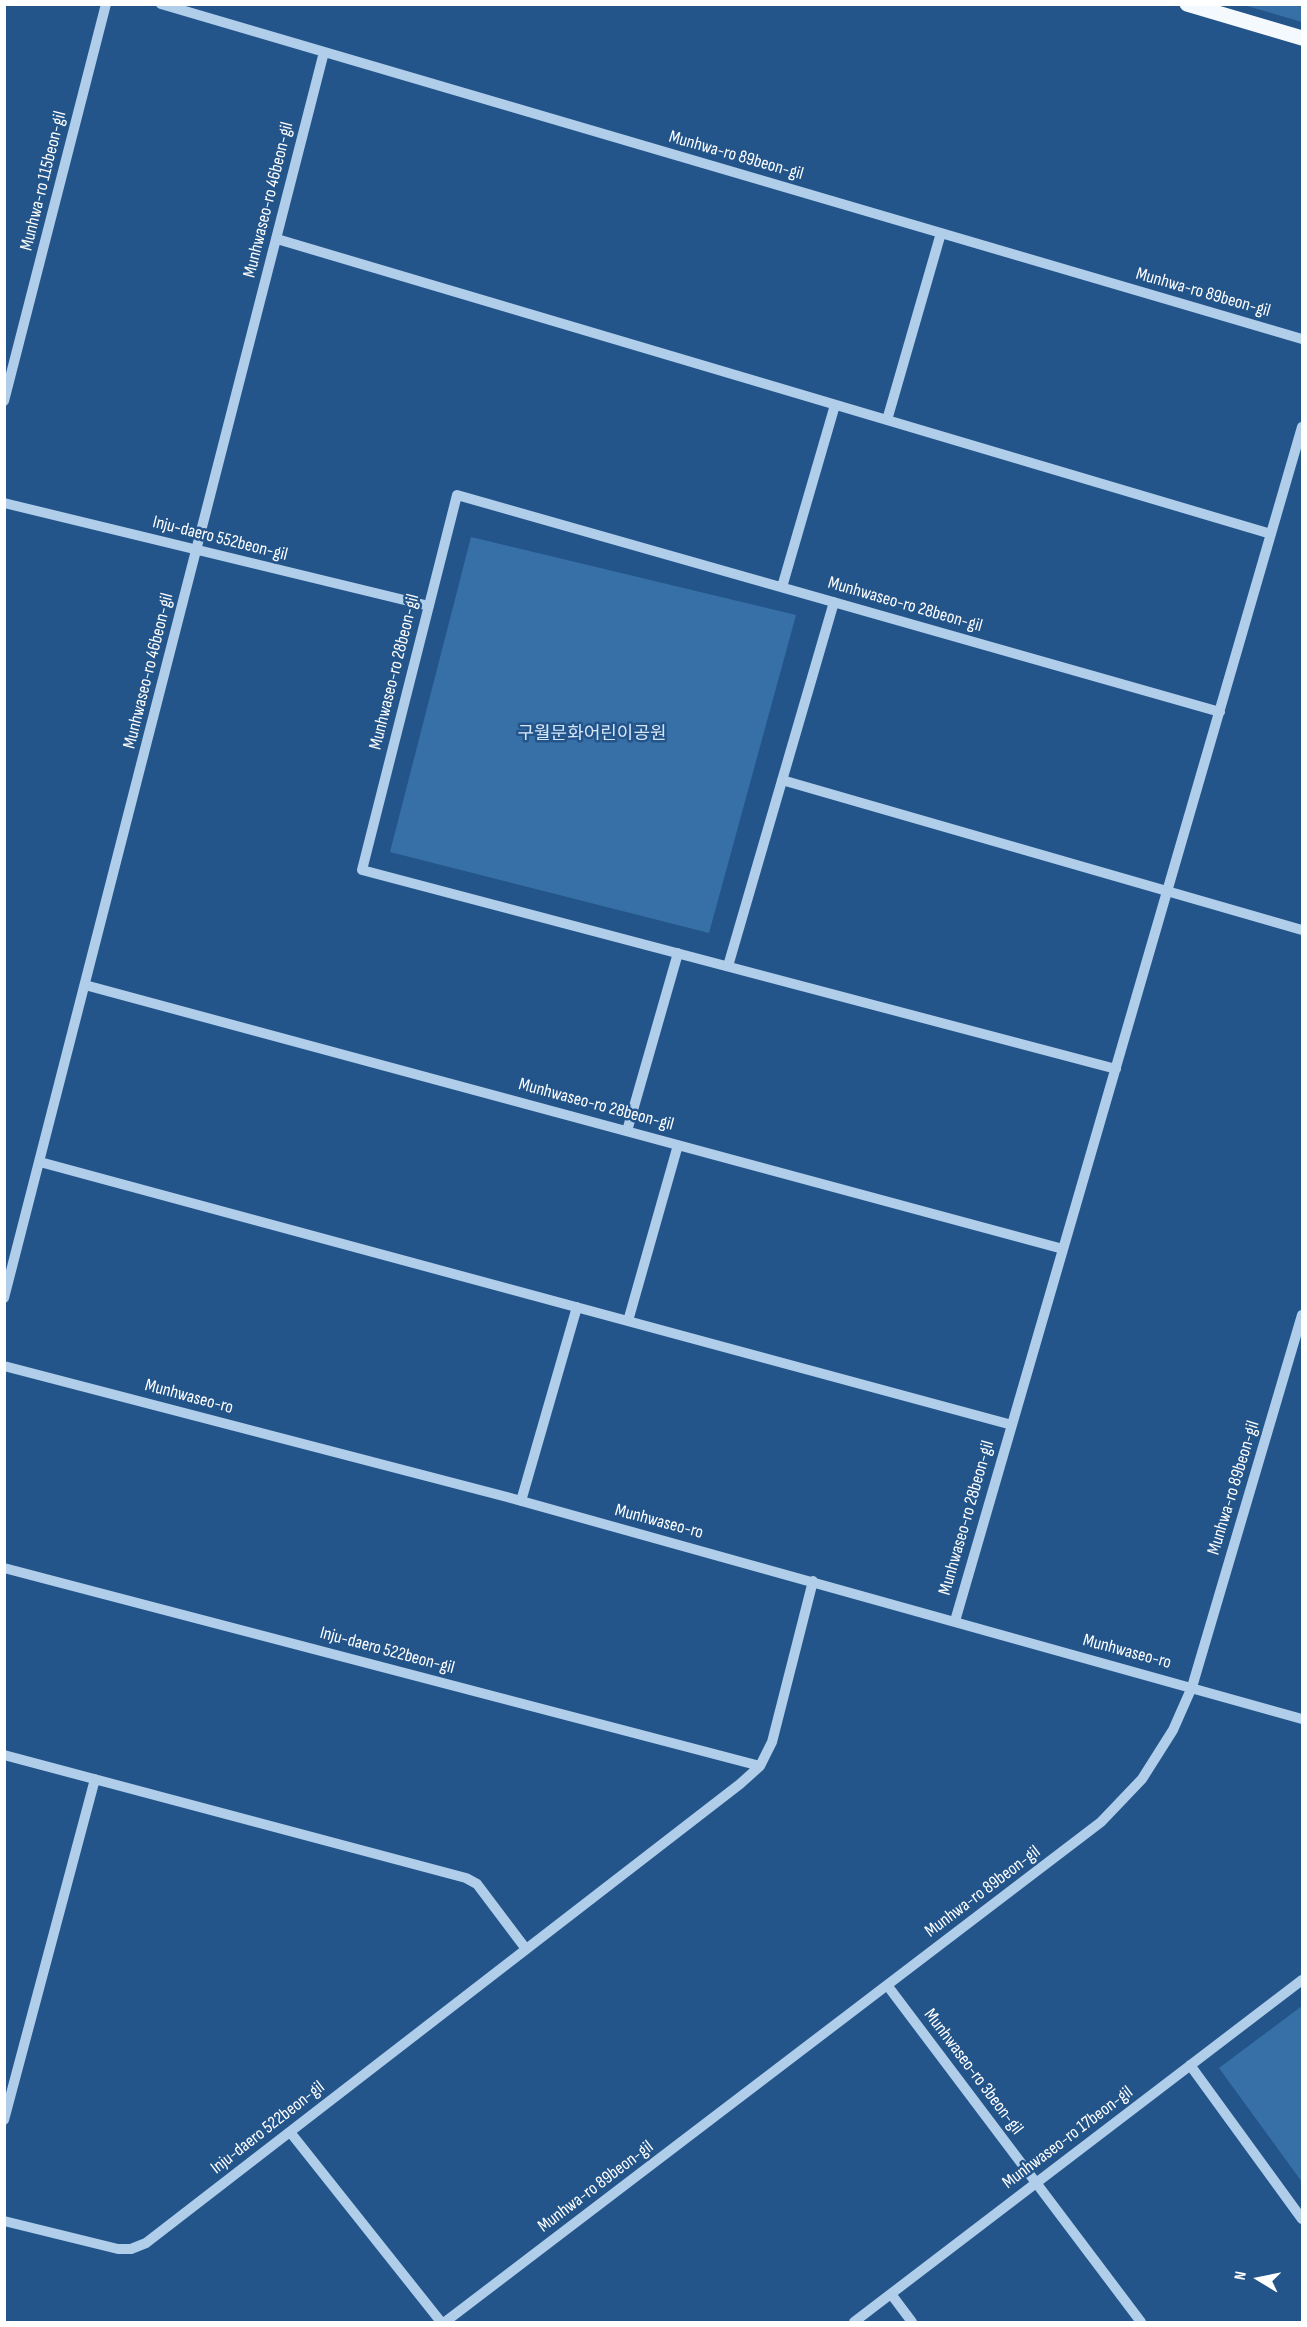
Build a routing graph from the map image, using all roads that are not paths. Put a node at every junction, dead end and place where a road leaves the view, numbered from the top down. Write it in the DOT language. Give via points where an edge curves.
graph roads {
  1 [pos="106,4"];
  2 [pos="161,4"];
  3 [pos="1187,4"];
  4 [pos="1302,38"];
  5 [pos="324,52"];
  6 [pos="941,233"];
  7 [pos="277,239"];
  8 [pos="1302,339"];
  9 [pos="4,401"];
  10 [pos="835,405"];
  11 [pos="887,420"];
  12 [pos="1302,428"];
  13 [pos="4,503"];
  14 [pos="1271,534"];
  15 [pos="197,550"];
  16 [pos="782,587"];
  17 [pos="834,602"];
  18 [pos="429,606"];
  19 [pos="1220,712"];
  20 [pos="782,780"];
  21 [pos="1168,890"];
  22 [pos="1302,930"];
  23 [pos="678,953"];
  24 [pos="728,966"];
  25 [pos="85,985"];
  26 [pos="1116,1069"];
  27 [pos="627,1131"];
  28 [pos="678,1144"];
  29 [pos="40,1162"];
  30 [pos="1063,1249"];
  31 [pos="4,1298"];
  32 [pos="577,1307"];
  33 [pos="1302,1315"];
  34 [pos="628,1321"];
  35 [pos="4,1366"];
  36 [pos="1012,1425"];
  37 [pos="521,1501"];
  38 [pos="4,1568"];
  39 [pos="813,1581"];
  40 [pos="955,1621"];
  41 [pos="1192,1687"];
  42 [pos="1302,1719"];
  43 [pos="4,1755"];
  44 [pos="760,1767"];
  45 [pos="95,1779"];
  46 [pos="526,1949"];
  47 [pos="1302,1980"];
  48 [pos="887,1985"];
  49 [pos="1190,2066"];
  50 [pos="4,2120"];
  51 [pos="290,2132"];
  52 [pos="1036,2183"];
  53 [pos="1302,2219"];
  54 [pos="4,2221"];
  55 [pos="891,2294"];
  56 [pos="443,2322"];
  57 [pos="854,2322"];
  58 [pos="912,2322"];
  59 [pos="1141,2322"];
  1 -- 9 [label="street, Munhwa-ro 115beon-gil"];
  2 -- 5 [label="street, Munhwa-ro 89beon-gil"];
  3 -- 4 [label="main road"];
  5 -- 6 [label="street, Munhwa-ro 89beon-gil"];
  5 -- 7 [label="street, Munhwaseo-ro 46beon-gil"];
  6 -- 8 [label="street, Munhwa-ro 89beon-gil"];
  6 -- 11 [label="street"];
  7 -- 10 [label="street"];
  7 -- 15 [label="street, Munhwaseo-ro 46beon-gil"];
  10 -- 11 [label="street"];
  10 -- 16 [label="street"];
  11 -- 14 [label="street"];
  12 -- 14 [label="street, Munhwaseo-ro 28beon-gil"];
  13 -- 15 [label="street, Inju-daero 552beon-gil"];
  14 -- 19 [label="street, Munhwaseo-ro 28beon-gil"];
  15 -- 18 [label="street, Inju-daero 552beon-gil"];
  15 -- 25 [label="street, Munhwaseo-ro 46beon-gil"];
  16 -- 17 [label="street, Munhwaseo-ro 28beon-gil"];
  16 -- 18 [label="street, Munhwaseo-ro 28beon-gil" via="457,495"];
  17 -- 19 [label="street, Munhwaseo-ro 28beon-gil"];
  17 -- 20 [label="street"];
  18 -- 23 [label="street, Munhwaseo-ro 28beon-gil" via="362,870"];
  19 -- 21 [label="street, Munhwaseo-ro 28beon-gil"];
  20 -- 21 [label="street"];
  20 -- 24 [label="street"];
  21 -- 22 [label="street"];
  21 -- 26 [label="street, Munhwaseo-ro 28beon-gil"];
  23 -- 24 [label="street, Munhwaseo-ro 28beon-gil"];
  23 -- 27 [label="street"];
  24 -- 26 [label="street, Munhwaseo-ro 28beon-gil"];
  25 -- 27 [label="street, Munhwaseo-ro 28beon-gil"];
  25 -- 29 [label="street, Munhwaseo-ro 46beon-gil"];
  26 -- 30 [label="street, Munhwaseo-ro 28beon-gil"];
  27 -- 28 [label="street, Munhwaseo-ro 28beon-gil"];
  28 -- 30 [label="street, Munhwaseo-ro 28beon-gil"];
  28 -- 34 [label="street"];
  29 -- 31 [label="street, Munhwaseo-ro 46beon-gil"];
  29 -- 32 [label="street, Munhwaseo-ro 28beon-gil"];
  30 -- 36 [label="street, Munhwaseo-ro 28beon-gil"];
  32 -- 34 [label="street, Munhwaseo-ro 28beon-gil"];
  32 -- 37 [label="street"];
  33 -- 41 [label="street, Munhwa-ro 89beon-gil"];
  34 -- 36 [label="street, Munhwaseo-ro 28beon-gil"];
  35 -- 37 [label="street, Munhwaseo-ro"];
  36 -- 40 [label="street, Munhwaseo-ro 28beon-gil"];
  37 -- 39 [label="street, Munhwaseo-ro"];
  38 -- 44 [label="street, Inju-daero 522beon-gil"];
  39 -- 40 [label="street, Munhwaseo-ro"];
  39 -- 44 [label="street, Inju-daero 522beon-gil" via="772,1742"];
  40 -- 41 [label="street, Munhwaseo-ro"];
  41 -- 42 [label="street, Munhwaseo-ro"];
  41 -- 48 [label="street, Munhwa-ro 89beon-gil" via="1173,1730 1142,1779 1101,1822"];
  43 -- 45 [label="street"];
  44 -- 46 [label="street, Inju-daero 522beon-gil"];
  45 -- 46 [label="street" via="466,1878 477,1884"];
  45 -- 50 [label="street"];
  46 -- 51 [label="street, Inju-daero 522beon-gil"];
  47 -- 49 [label="street, Munhwaseo-ro 17beon-gil"];
  48 -- 52 [label="street, Munhwaseo-ro 3beon-gil"];
  48 -- 56 [label="street, Munhwa-ro 89beon-gil"];
  49 -- 52 [label="street, Munhwaseo-ro 17beon-gil"];
  49 -- 53 [label="street"];
  51 -- 54 [label="street, Inju-daero 522beon-gil" via="146,2243 131,2249 118,2250"];
  51 -- 56 [label="street"];
  52 -- 55 [label="street, Munhwaseo-ro 17beon-gil"];
  52 -- 59 [label="street, Munhwaseo-ro 3beon-gil"];
  55 -- 57 [label="street, Munhwaseo-ro 17beon-gil"];
  55 -- 58 [label="street"];
}
